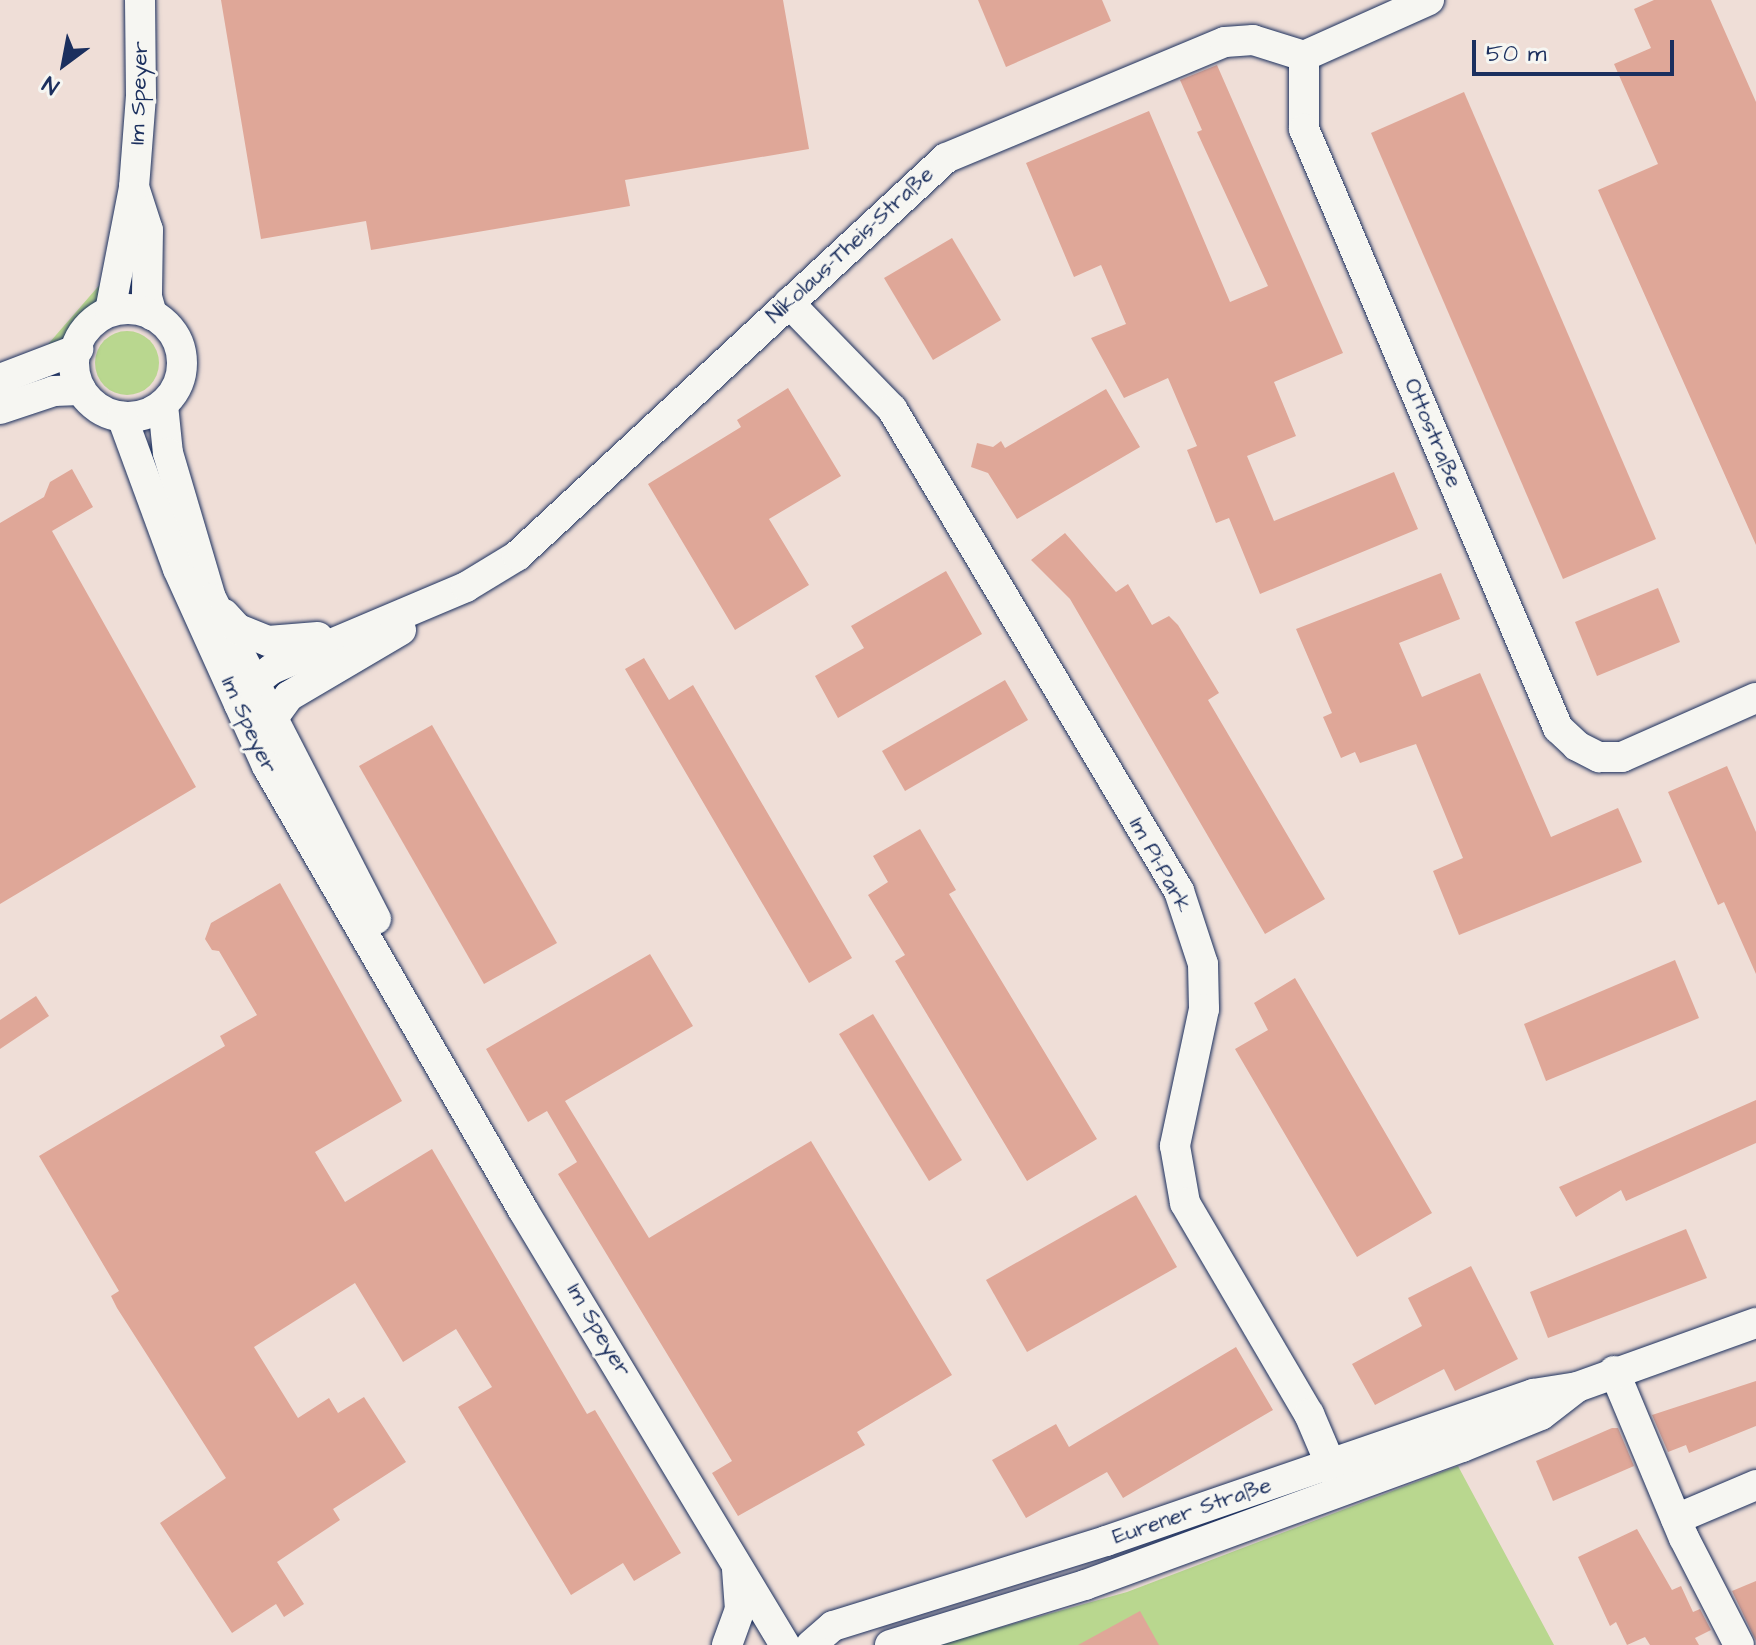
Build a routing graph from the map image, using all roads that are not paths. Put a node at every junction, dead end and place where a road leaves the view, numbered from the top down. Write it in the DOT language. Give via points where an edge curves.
graph roads {
  1 [pos="140,0"];
  2 [pos="1429,0"];
  3 [pos="1304,56"];
  4 [pos="134,187"];
  5 [pos="789,303"];
  6 [pos="110,311"];
  7 [pos="152,315"];
  8 [pos="78,349"];
  9 [pos="0,379"];
  10 [pos="81,390"];
  11 [pos="163,405"];
  12 [pos="0,409"];
  13 [pos="122,417"];
  14 [pos="466,587"];
  15 [pos="211,598"];
  16 [pos="344,636"];
  17 [pos="255,697"];
  18 [pos="1756,698"];
  19 [pos="1756,1323"];
  20 [pos="1614,1371"];
  21 [pos="1336,1476"];
  22 [pos="1756,1485"];
  23 [pos="1676,1519"];
  24 [pos="736,1559"];
  25 [pos="727,1645"];
  26 [pos="785,1645"];
  27 [pos="811,1645"];
  28 [pos="890,1645"];
  29 [pos="1739,1645"];
  1 -- 4 [label="street, Im Speyer" via="141,95"];
  2 -- 3 [label="street"];
  3 -- 5 [label="street, Nikolaus-Theis-Straße" via="1253,40 1225,42 946,158"];
  3 -- 18 [label="street, Ottostraße" via="1304,129 1558,728 1599,757 1622,757"];
  4 -- 6 [label="street, Im Speyer"];
  4 -- 7 [label="street, Im Speyer" via="148,230 147,297"];
  5 -- 14 [label="street, Nikolaus-Theis-Straße" via="517,556"];
  5 -- 21 [label="street, Im Pi-Park" via="892,409 1179,891 1203,964 1204,1009 1175,1146 1185,1203 1309,1414"];
  6 -- 7 [label="street" via="133,309"];
  6 -- 8 [label="street" via="90,326"];
  7 -- 11 [label="street" via="174,336 182,358 180,378"];
  8 -- 9 [label="street"];
  8 -- 10 [label="street" via="75,370"];
  10 -- 12 [label="street" via="44,393"];
  10 -- 13 [label="street" via="100,408"];
  11 -- 13 [label="street" via="148,415"];
  11 -- 15 [label="street, Im Speyer" via="168,453"];
  13 -- 17 [label="street, Im Speyer" via="178,569"];
  14 -- 16 [label="street, Nikolaus-Theis-Straße"];
  14 -- 17 [label="street, Nikolaus-Theis-Straße"];
  15 -- 16 [label="street, Nikolaus-Theis-Straße" via="238,629 268,641"];
  15 -- 17 [label="street, Im Speyer"];
  16 -- 17 [label="street, Nikolaus-Theis-Straße"];
  17 -- 24 [label="street, Im Speyer" via="314,854"];
  19 -- 20 [label="street, Eurener Straße"];
  20 -- 21 [label="street, Eurener Straße" via="1577,1387 1533,1394"];
  20 -- 23 [label="street"];
  21 -- 27 [label="street, Eurener Straße" via="833,1626"];
  21 -- 28 [label="street, Eurener Straße" via="1085,1585"];
  22 -- 23 [label="street"];
  23 -- 29 [label="street"];
  24 -- 25 [label="street" via="740,1610"];
  24 -- 26 [label="street, Im Speyer"];
}
